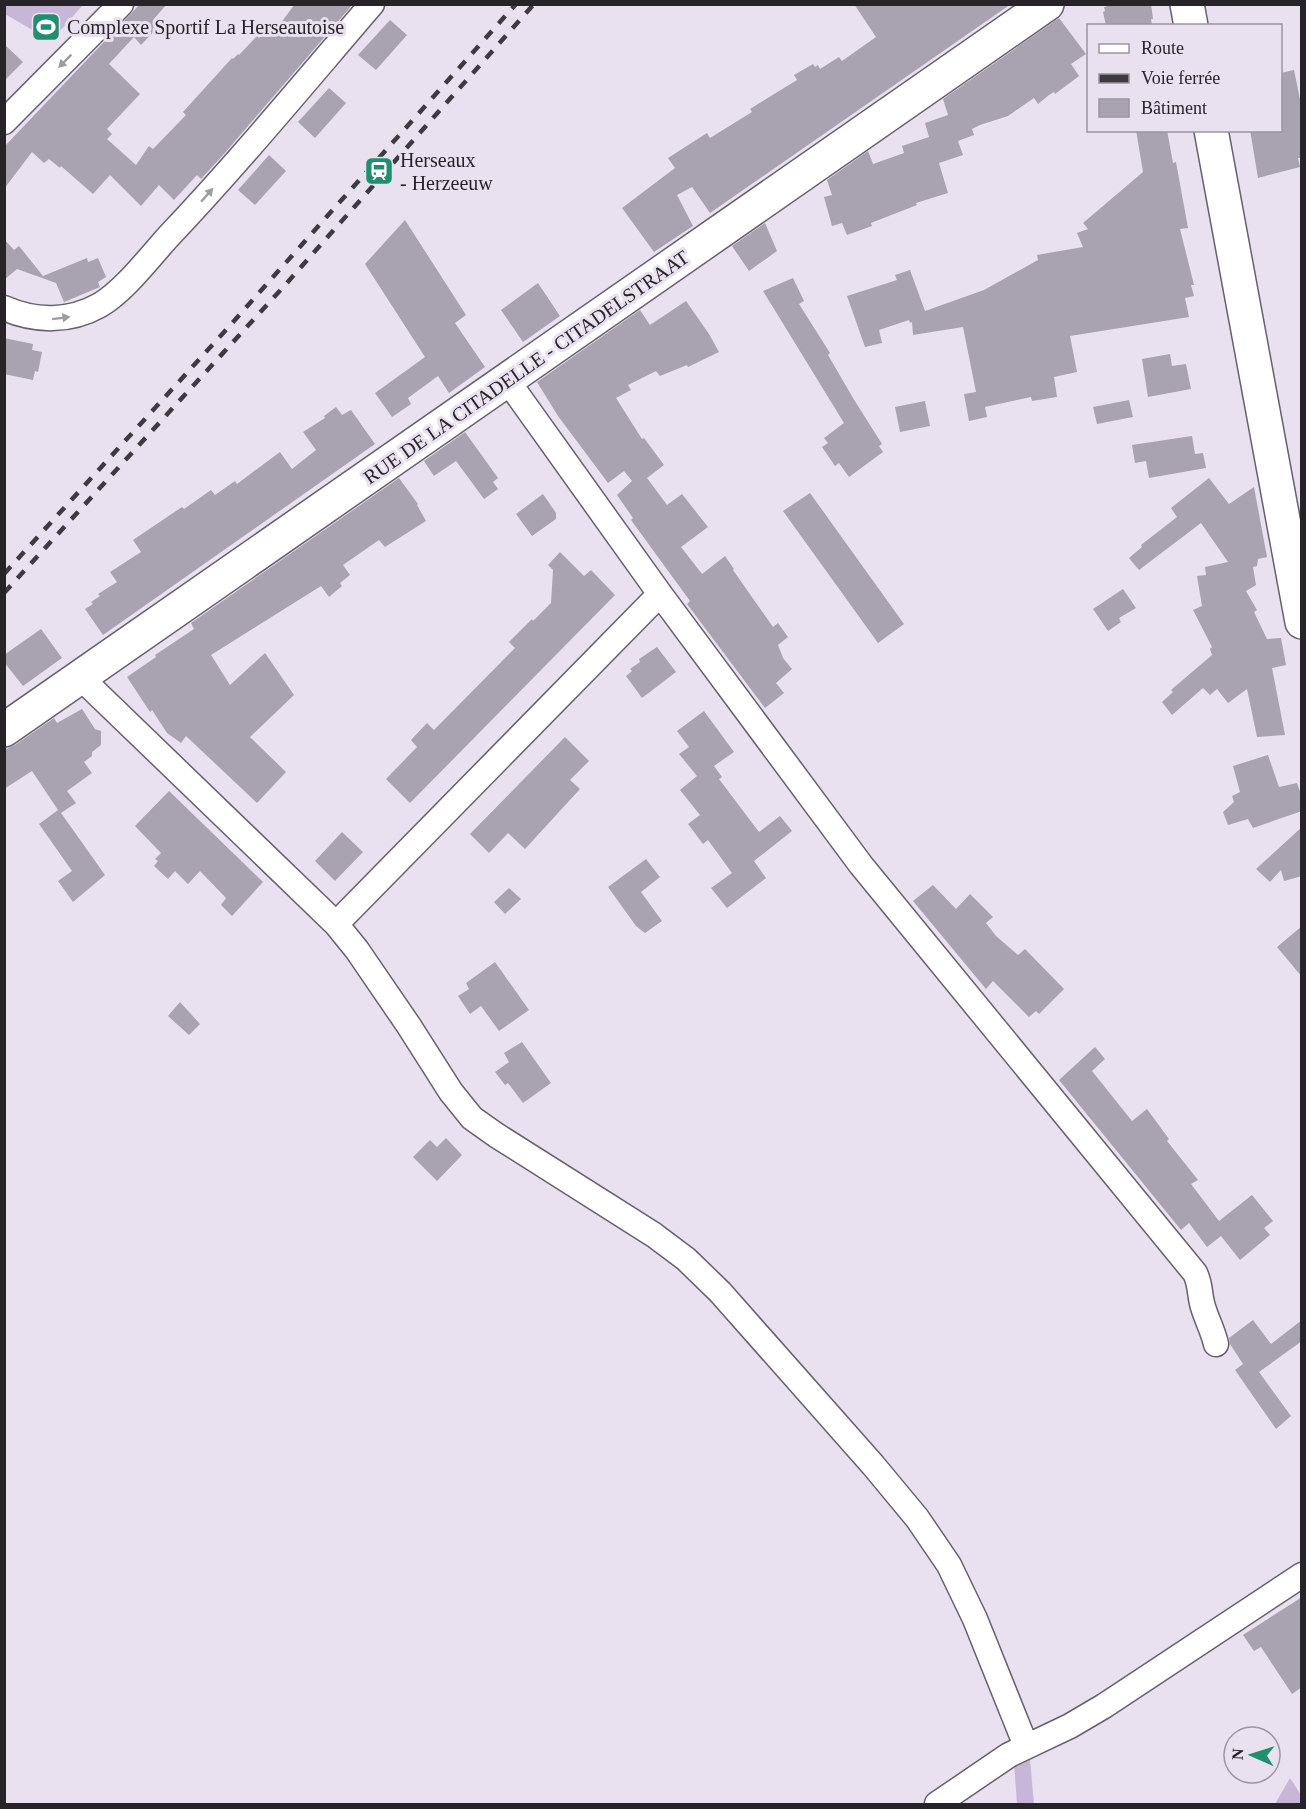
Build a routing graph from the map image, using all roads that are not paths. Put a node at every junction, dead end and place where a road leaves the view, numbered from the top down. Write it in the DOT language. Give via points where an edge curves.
graph roads {
  1 [pos="121,4"];
  2 [pos="372,4"];
  3 [pos="1047,4"];
  4 [pos="1187,4"];
  5 [pos="1191,24"];
  6 [pos="4,123"];
  7 [pos="1210,132"];
  8 [pos="4,308"];
  9 [pos="507,380"];
  10 [pos="660,594"];
  11 [pos="1302,622"];
  12 [pos="81,677"];
  13 [pos="4,730"];
  14 [pos="336,924"];
  15 [pos="1216,1344"];
  16 [pos="1302,1575"];
  17 [pos="1026,1746"];
  18 [pos="937,1804"];
  1 -- 6 [label="street, one-way"];
  8 -- 2 [label="street, one-way" via="35,318 61,318 86,312 112,297 190,215"];
  3 -- 9 [label="street, RUE DE LA CITADELLE - CITADELSTRAAT"];
  4 -- 5 [label="street"];
  7 -- 11 [label="street"];
  9 -- 10 [label="street"];
  9 -- 12 [label="street, RUE DE LA CITADELLE - CITADELSTRAAT"];
  10 -- 14 [label="street"];
  10 -- 15 [label="street" via="861,865 1195,1273"];
  12 -- 13 [label="street, RUE DE LA CITADELLE - CITADELSTRAAT"];
  12 -- 14 [label="street"];
  14 -- 17 [label="street" via="472,1118 654,1235 686,1260 720,1292 895,1492 934,1542 963,1592"];
  16 -- 17 [label="street" via="1104,1706"];
  17 -- 18 [label="street"];
}
